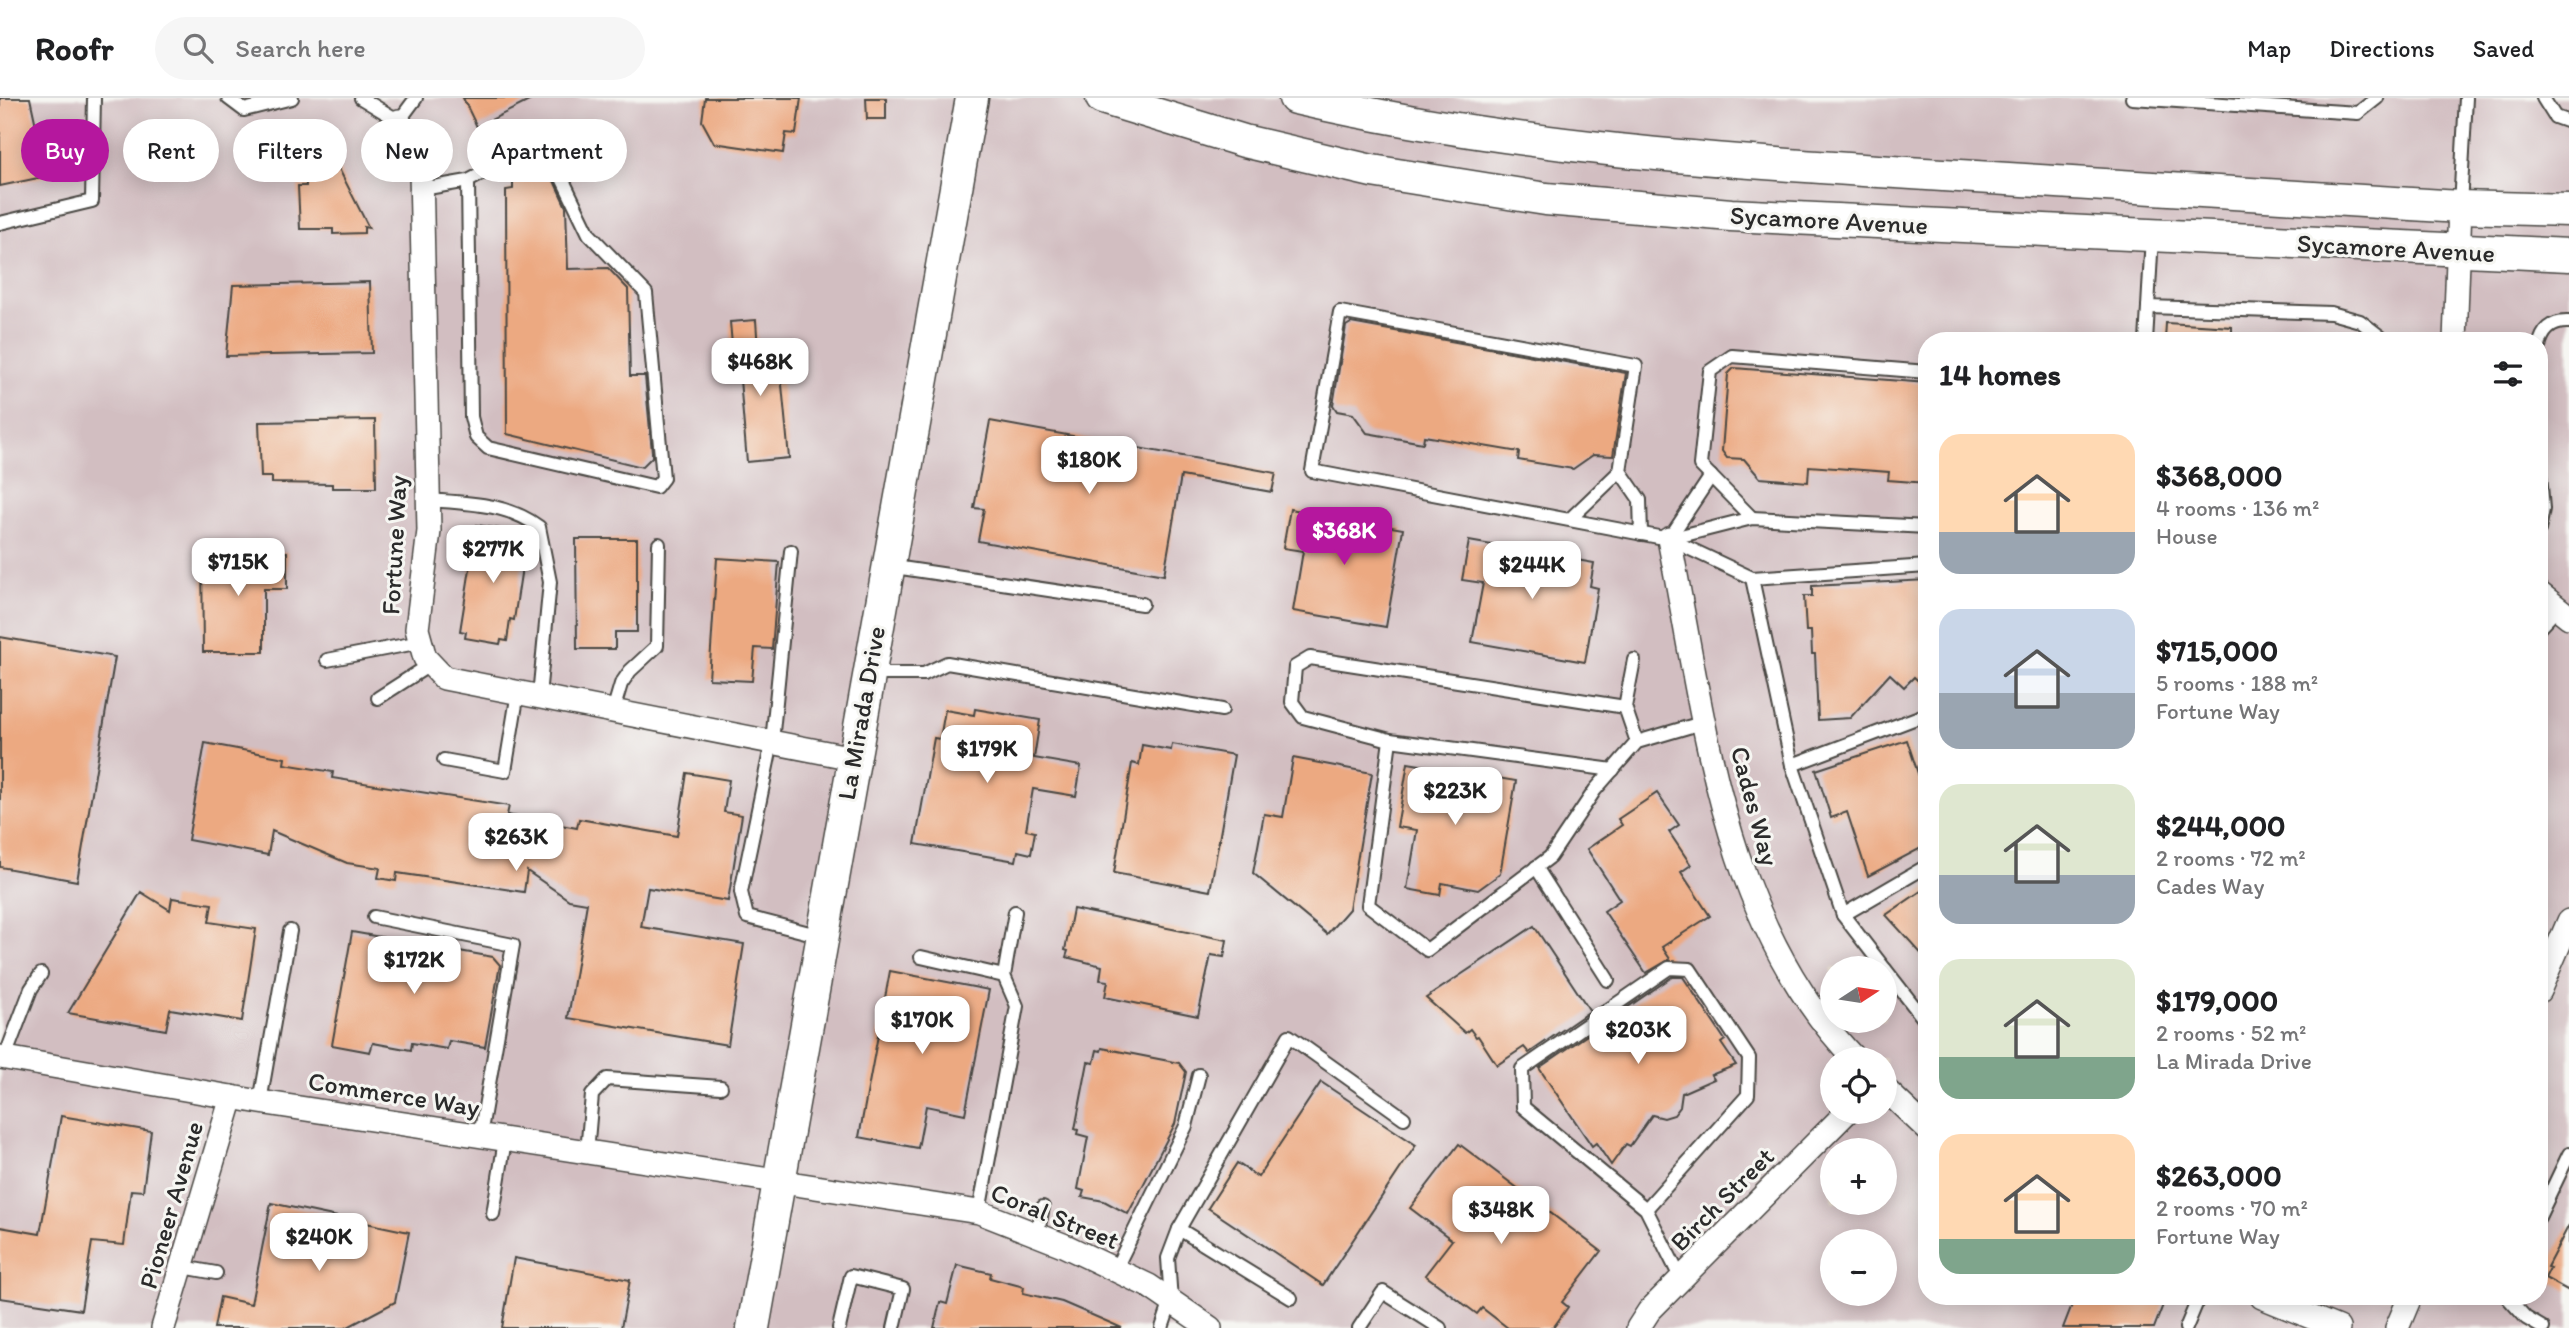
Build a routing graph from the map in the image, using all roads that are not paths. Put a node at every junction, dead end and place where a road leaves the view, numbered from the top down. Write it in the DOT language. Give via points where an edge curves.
graph roads {
  1 [pos="94,98"];
  2 [pos="228,98"];
  3 [pos="292,98"];
  4 [pos="362,98"];
  5 [pos="416,98"];
  6 [pos="972,98"];
  7 [pos="1102,98"];
  8 [pos="1295,98"];
  9 [pos="2132,98"];
  10 [pos="2377,98"];
  11 [pos="2466,98"];
  12 [pos="2543,98"];
  13 [pos="396,119"];
  14 [pos="400,119"];
  15 [pos="2569,122"];
  16 [pos="467,181"];
  17 [pos="468,181"];
  18 [pos="422,182"];
  19 [pos="422,189"];
  20 [pos="2460,207"];
  21 [pos="2569,210"];
  22 [pos="0,223"];
  23 [pos="2152,236"];
  24 [pos="2459,251"];
  25 [pos="2569,255"];
  26 [pos="2148,307"];
  27 [pos="2569,322"];
  28 [pos="2147,332"];
  29 [pos="2374,332"];
  30 [pos="2455,332"];
  31 [pos="2545,332"];
  32 [pos="1918,371"];
  33 [pos="1620,471"];
  34 [pos="1711,476"];
  35 [pos="428,500"];
  36 [pos="1752,518"];
  37 [pos="1569,520"];
  38 [pos="1918,527"];
  39 [pos="1641,534"];
  40 [pos="1669,539"];
  41 [pos="659,544"];
  42 [pos="791,551"];
  43 [pos="888,566"];
  44 [pos="1918,567"];
  45 [pos="1752,579"];
  46 [pos="2548,600"];
  47 [pos="1142,604"];
  48 [pos="2564,613"];
  49 [pos="2548,623"];
  50 [pos="421,642"];
  51 [pos="327,660"];
  52 [pos="1634,660"];
  53 [pos="431,664"];
  54 [pos="868,674"];
  55 [pos="529,694"];
  56 [pos="378,698"];
  57 [pos="1625,707"];
  58 [pos="613,710"];
  59 [pos="1222,710"];
  60 [pos="1918,717"];
  61 [pos="1705,722"];
  62 [pos="1390,740"];
  63 [pos="772,742"];
  64 [pos="1637,742"];
  65 [pos="853,758"];
  66 [pos="444,760"];
  67 [pos="1792,765"];
  68 [pos="1613,770"];
  69 [pos="1536,867"];
  70 [pos="1918,871"];
  71 [pos="1015,912"];
  72 [pos="1843,915"];
  73 [pos="374,917"];
  74 [pos="2569,921"];
  75 [pos="290,931"];
  76 [pos="822,937"];
  77 [pos="2548,948"];
  78 [pos="1875,956"];
  79 [pos="921,957"];
  80 [pos="41,974"];
  81 [pos="1004,976"];
  82 [pos="1608,980"];
  83 [pos="1897,985"];
  84 [pos="1918,1011"];
  85 [pos="1846,1047"];
  86 [pos="2,1057"];
  87 [pos="1199,1075"];
  88 [pos="721,1087"];
  89 [pos="232,1097"];
  90 [pos="1897,1100"];
  91 [pos="260,1102"];
  92 [pos="1404,1118"];
  93 [pos="1918,1120"];
  94 [pos="1835,1124"];
  95 [pos="480,1136"];
  96 [pos="505,1140"];
  97 [pos="587,1153"];
  98 [pos="2569,1154"];
  99 [pos="780,1183"];
  100 [pos="2548,1198"];
  101 [pos="1043,1207"];
  102 [pos="1646,1209"];
  103 [pos="979,1212"];
  104 [pos="493,1214"];
  105 [pos="1179,1229"];
  106 [pos="1037,1235"];
  107 [pos="183,1267"];
  108 [pos="1115,1270"];
  109 [pos="216,1273"];
  110 [pos="1681,1279"];
  111 [pos="1291,1298"];
  112 [pos="1171,1301"];
  113 [pos="2196,1305"];
  114 [pos="2282,1305"];
  115 [pos="2406,1305"];
  116 [pos="2514,1305"];
  117 [pos="163,1328"];
  118 [pos="752,1328"];
  119 [pos="839,1328"];
  120 [pos="894,1328"];
  121 [pos="1162,1328"];
  122 [pos="1210,1328"];
  123 [pos="1359,1328"];
  124 [pos="1440,1328"];
  125 [pos="1638,1328"];
  126 [pos="2186,1328"];
  127 [pos="2338,1328"];
  128 [pos="2396,1328"];
  129 [pos="2543,1328"];
  1 -- 22 [label="lane" via="92,201"];
  2 -- 3 [label="lane" via="244,110"];
  4 -- 13 [label="lane"];
  5 -- 14 [label="lane"];
  6 -- 43 [label="main road, La Mirada Drive"];
  7 -- 23 [label="main road, Sycamore Avenue" via="1244,141 1372,171 1546,199 1731,215"];
  8 -- 20 [label="main road, Sycamore Avenue" via="1379,117 1558,146 1737,163"];
  9 -- 10 [label="lane" via="2358,113"];
  11 -- 20 [label="lane"];
  12 -- 15 [label="lane" via="2555,117"];
  16 -- 19 [label="lane"];
  17 -- 17 [label="lane" via="544,141 589,234 646,293 663,478 656,487 488,448 476,437 471,417"];
  18 -- 19 [label="street, Fortune Way"];
  19 -- 35 [label="street, Fortune Way"];
  20 -- 21 [label="main road, Sycamore Avenue"];
  20 -- 24 [label="street"];
  23 -- 24 [label="main road, Sycamore Avenue"];
  23 -- 26 [label="lane"];
  24 -- 25 [label="main road, Sycamore Avenue"];
  24 -- 30 [label="street"];
  26 -- 28 [label="lane"];
  26 -- 29 [label="lane" via="2331,313 2360,321"];
  27 -- 31 [label="lane" via="2558,321"];
  32 -- 34 [label="lane" via="1732,356 1710,371 1700,465"];
  33 -- 37 [label="lane"];
  33 -- 37 [label="lane" via="1636,366 1340,312 1312,471"];
  33 -- 39 [label="lane" via="1640,500"];
  34 -- 36 [label="lane"];
  34 -- 40 [label="lane"];
  35 -- 50 [label="street, Fortune Way" via="429,531 417,629"];
  35 -- 55 [label="lane" via="482,505 524,516 539,527 550,582"];
  36 -- 38 [label="lane"];
  36 -- 40 [label="lane"];
  37 -- 39 [label="lane"];
  39 -- 40 [label="lane"];
  40 -- 45 [label="lane"];
  40 -- 61 [label="street, Cades Way"];
  41 -- 58 [label="lane" via="657,646 621,684"];
  42 -- 63 [label="lane"];
  43 -- 47 [label="lane"];
  43 -- 54 [label="main road, La Mirada Drive"];
  44 -- 45 [label="lane"];
  45 -- 67 [label="lane"];
  46 -- 48 [label="street"];
  48 -- 49 [label="lane"];
  50 -- 51 [label="lane"];
  50 -- 53 [label="street, Fortune Way"];
  52 -- 57 [label="lane"];
  53 -- 55 [label="street" via="444,678"];
  53 -- 56 [label="lane"];
  54 -- 59 [label="lane" via="924,674 947,663"];
  54 -- 65 [label="main road, La Mirada Drive"];
  55 -- 58 [label="street"];
  55 -- 66 [label="lane" via="505,771"];
  57 -- 62 [label="lane" via="1310,658 1295,667 1292,702 1303,717"];
  57 -- 64 [label="lane"];
  58 -- 63 [label="street"];
  60 -- 67 [label="lane"];
  61 -- 64 [label="lane"];
  61 -- 85 [label="street, Cades Way" via="1744,879 1770,938 1803,993"];
  62 -- 68 [label="lane"];
  62 -- 69 [label="lane" via="1368,905 1427,950"];
  63 -- 65 [label="street"];
  63 -- 76 [label="lane" via="746,864 743,904 747,917"];
  64 -- 68 [label="lane"];
  65 -- 76 [label="main road, La Mirada Drive"];
  67 -- 72 [label="lane"];
  68 -- 69 [label="lane" via="1550,857"];
  69 -- 82 [label="lane"];
  70 -- 72 [label="lane"];
  71 -- 81 [label="lane"];
  72 -- 78 [label="lane"];
  73 -- 95 [label="lane" via="513,945"];
  74 -- 77 [label="street"];
  75 -- 91 [label="lane"];
  76 -- 99 [label="main road, La Mirada Drive"];
  79 -- 81 [label="lane"];
  80 -- 86 [label="lane"];
  81 -- 103 [label="lane" via="1017,1006"];
  83 -- 84 [label="lane"];
  86 -- 89 [label="street, Commerce Way"];
  87 -- 108 [label="lane" via="1186,1126"];
  88 -- 97 [label="lane" via="607,1079 592,1095"];
  89 -- 91 [label="street, Commerce Way"];
  89 -- 107 [label="street, Pioneer Avenue"];
  90 -- 93 [label="street"];
  91 -- 95 [label="street, Commerce Way"];
  92 -- 105 [label="lane" via="1289,1036"];
  94 -- 110 [label="street, Birch Street"];
  95 -- 96 [label="street, Commerce Way"];
  96 -- 97 [label="street, Commerce Way"];
  96 -- 104 [label="lane"];
  97 -- 99 [label="street, Commerce Way"];
  98 -- 100 [label="lane"];
  99 -- 103 [label="street, Coral Street"];
  99 -- 118 [label="main road, La Mirada Drive"];
  101 -- 106 [label="lane"];
  102 -- 102 [label="lane" via="1522,1107 1522,1069 1669,968 1690,969 1749,1058 1748,1095"];
  102 -- 110 [label="lane"];
  103 -- 106 [label="street, Coral Street"];
  105 -- 111 [label="lane"];
  105 -- 112 [label="lane" via="1168,1258"];
  106 -- 108 [label="street, Coral Street"];
  107 -- 109 [label="lane"];
  107 -- 117 [label="street, Pioneer Avenue"];
  108 -- 112 [label="street, Coral Street"];
  110 -- 125 [label="street, Birch Street"];
  112 -- 121 [label="lane"];
  112 -- 122 [label="street, Coral Street"];
  113 -- 126 [label="lane"];
  114 -- 127 [label="street"];
  115 -- 128 [label="street"];
  116 -- 129 [label="lane"];
  119 -- 120 [label="lane" via="851,1276 903,1289"];
  123 -- 124 [label="lane" via="1383,1292"];
}
